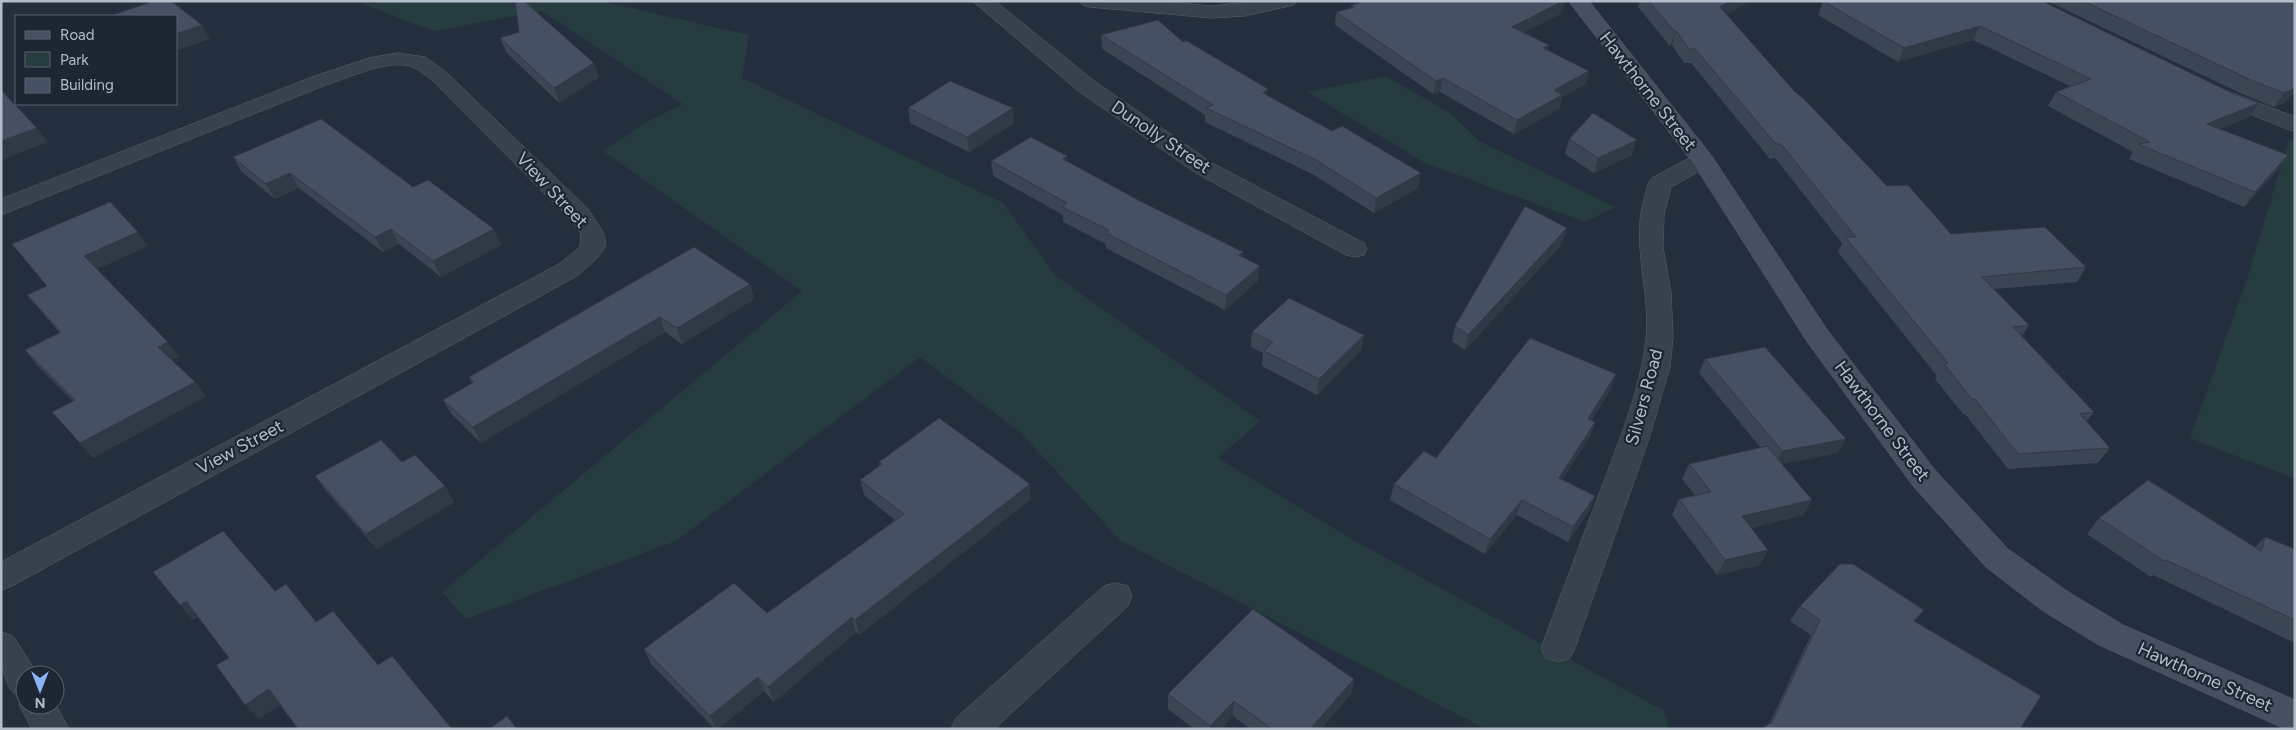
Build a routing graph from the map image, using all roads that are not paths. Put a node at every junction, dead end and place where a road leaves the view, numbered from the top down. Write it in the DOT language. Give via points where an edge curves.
graph roads {
  1 [pos="983,1"];
  2 [pos="1090,1"];
  3 [pos="1287,1"];
  4 [pos="1579,1"];
  5 [pos="2206,88"];
  6 [pos="2295,125"];
  7 [pos="1703,160"];
  8 [pos="1,208"];
  9 [pos="1355,249"];
  10 [pos="1,576"];
  11 [pos="1116,596"];
  12 [pos="1,646"];
  13 [pos="1558,648"];
  14 [pos="15,669"];
  15 [pos="43,715"];
  16 [pos="2295,717"];
  17 [pos="51,729"];
  18 [pos="969,729"];
  1 -- 9 [label="street, Dunolly Street" via="1085,85 1204,168"];
  2 -- 3 [label="street" via="1212,12 1244,10"];
  4 -- 7 [label="street, Hawthorne Street"];
  5 -- 6 [label="street"];
  7 -- 13 [label="street, Silvers Road" via="1660,183 1652,214 1651,247 1660,337 1656,367 1634,442"];
  7 -- 16 [label="street, Hawthorne Street" via="1818,337 1924,478 1997,558 2055,602 2111,635"];
  8 -- 10 [label="street, View Street" via="319,81 376,62 398,59 418,61 439,76 578,213 593,234 592,250 568,270"];
  11 -- 18 [label="street"];
  12 -- 14 [label="street"];
  15 -- 17 [label="street"];
}
